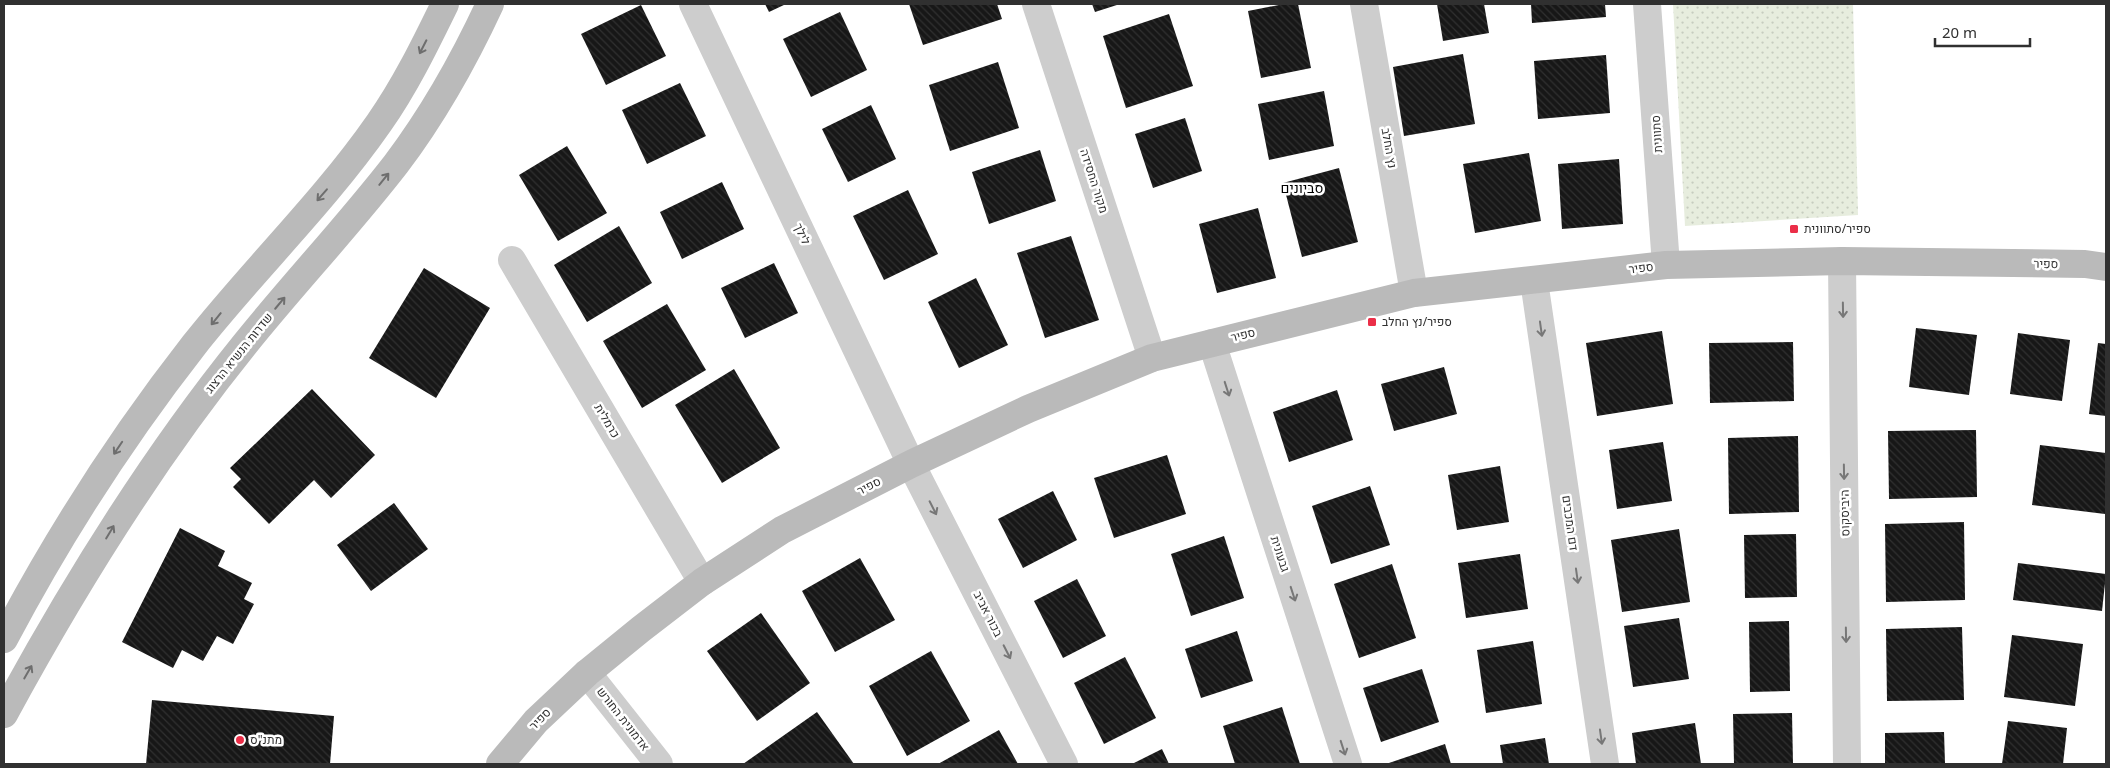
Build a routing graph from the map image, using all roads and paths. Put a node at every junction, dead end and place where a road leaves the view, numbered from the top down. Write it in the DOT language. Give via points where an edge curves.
graph roads {
  1 [pos="445,4"];
  2 [pos="490,4"];
  3 [pos="693,4"];
  4 [pos="1036,4"];
  5 [pos="1364,4"];
  6 [pos="1647,4"];
  7 [pos="512,260"];
  8 [pos="1842,261"];
  9 [pos="1666,264"];
  10 [pos="2106,267"];
  11 [pos="1534,281"];
  12 [pos="1414,293"];
  13 [pos="1212,343"];
  14 [pos="1152,358"];
  15 [pos="911,464"];
  16 [pos="702,582"];
  17 [pos="4,639"];
  18 [pos="587,673"];
  19 [pos="4,714"];
  20 [pos="500,764"];
  21 [pos="660,764"];
  22 [pos="1064,764"];
  23 [pos="1348,764"];
  24 [pos="1605,764"];
  25 [pos="1847,764"];
  1 -- 17 [label="street, one-way" via="406,82 379,123 343,171 195,344 142,412 86,496"];
  19 -- 2 [label="street, שדרות הנשיא הרצוג, one-way" via="114,526 176,434 245,344 397,163 471,46"];
  3 -- 15 [label="street, לילך"];
  4 -- 14 [label="street, מקור החסידה"];
  5 -- 12 [label="street, נץ החלב"];
  6 -- 9 [label="street, סתוונית"];
  7 -- 16 [label="street, כרמלית"];
  8 -- 9 [label="street, ספיר"];
  8 -- 10 [label="street, ספיר" via="2085,264"];
  8 -- 25 [label="street, היביסקוס, one-way"];
  9 -- 11 [label="street, ספיר"];
  11 -- 12 [label="street, ספיר"];
  11 -- 24 [label="street, דם המכבים, one-way"];
  12 -- 13 [label="street, ספיר"];
  13 -- 14 [label="street, ספיר"];
  13 -- 23 [label="street, גבעונית, one-way"];
  14 -- 15 [label="street, ספיר" via="1028,409"];
  15 -- 16 [label="street, ספיר" via="782,530"];
  15 -- 22 [label="street, בכור אביב, one-way"];
  16 -- 18 [label="street, ספיר"];
  18 -- 20 [label="street, ספיר" via="536,721"];
  18 -- 21 [label="street, אדמונית החורש"];
}
